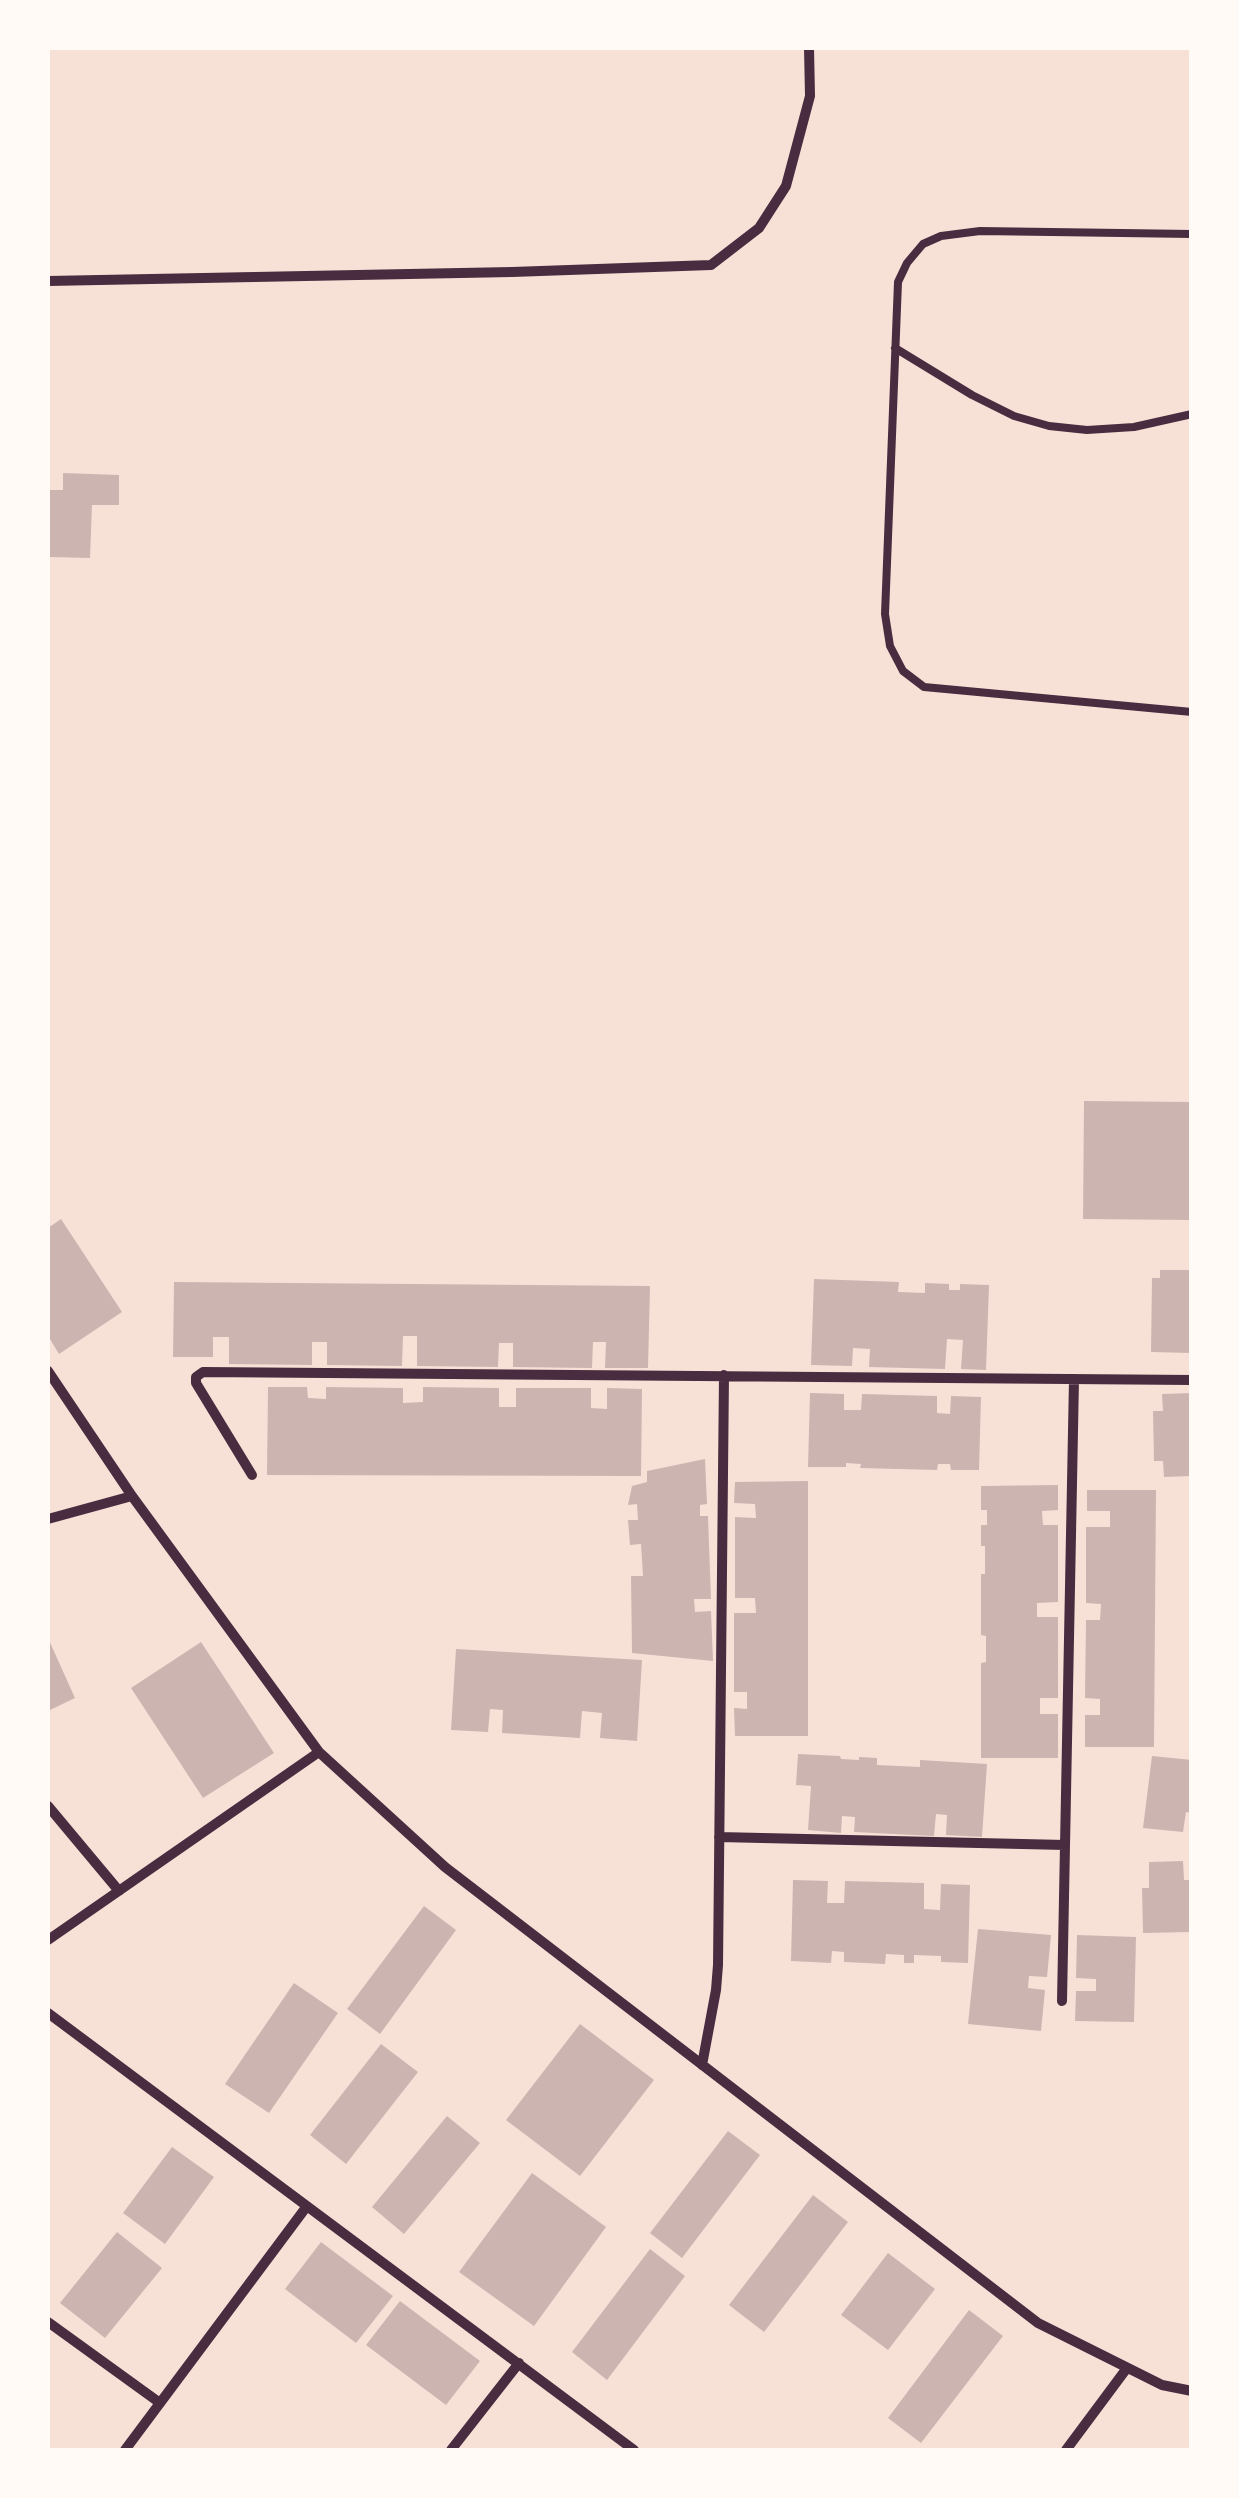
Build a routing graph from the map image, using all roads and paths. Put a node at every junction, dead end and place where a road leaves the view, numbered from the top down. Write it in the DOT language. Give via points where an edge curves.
graph roads {
  1 [pos="809,48"];
  2 [pos="1192,234"];
  3 [pos="48,281"];
  4 [pos="895,348"];
  5 [pos="1192,414"];
  6 [pos="1192,712"];
  7 [pos="48,1371"];
  8 [pos="724,1375"];
  9 [pos="1074,1378"];
  10 [pos="1192,1380"];
  11 [pos="252,1475"];
  12 [pos="132,1496"];
  13 [pos="48,1518"];
  14 [pos="319,1752"];
  15 [pos="48,1806"];
  16 [pos="720,1838"];
  17 [pos="1066,1845"];
  18 [pos="119,1891"];
  19 [pos="48,1940"];
  20 [pos="1062,2001"];
  21 [pos="48,2013"];
  22 [pos="702,2065"];
  23 [pos="306,2206"];
  24 [pos="48,2322"];
  25 [pos="519,2363"];
  26 [pos="1127,2368"];
  27 [pos="1192,2391"];
  28 [pos="160,2403"];
  29 [pos="125,2450"];
  30 [pos="451,2450"];
  31 [pos="634,2450"];
  32 [pos="1066,2450"];
  1 -- 3 [label="street" via="810,96 786,186 759,228 711,265"];
  2 -- 4 [label="lane" via="941,236 923,244 898,282"];
  4 -- 5 [label="lane" via="972,395 1049,426 1134,427"];
  4 -- 6 [label="lane" via="885,614 903,671 924,688"];
  7 -- 12 [label="street"];
  8 -- 9 [label="street"];
  8 -- 11 [label="street" via="203,1372 196,1383"];
  8 -- 16 [label="street"];
  9 -- 10 [label="street"];
  9 -- 17 [label="street"];
  12 -- 13 [label="street"];
  12 -- 14 [label="street"];
  14 -- 18 [label="street"];
  14 -- 22 [label="street" via="445,1866"];
  15 -- 18 [label="street"];
  16 -- 17 [label="street"];
  16 -- 22 [label="street" via="716,1990"];
  17 -- 20 [label="street"];
  18 -- 19 [label="street"];
  21 -- 23 [label="street"];
  22 -- 26 [label="street" via="1038,2322"];
  23 -- 25 [label="street"];
  23 -- 28 [label="street"];
  24 -- 28 [label="street"];
  25 -- 30 [label="street"];
  25 -- 31 [label="street"];
  26 -- 27 [label="street"];
  26 -- 32 [label="street"];
  28 -- 29 [label="street"];
}
